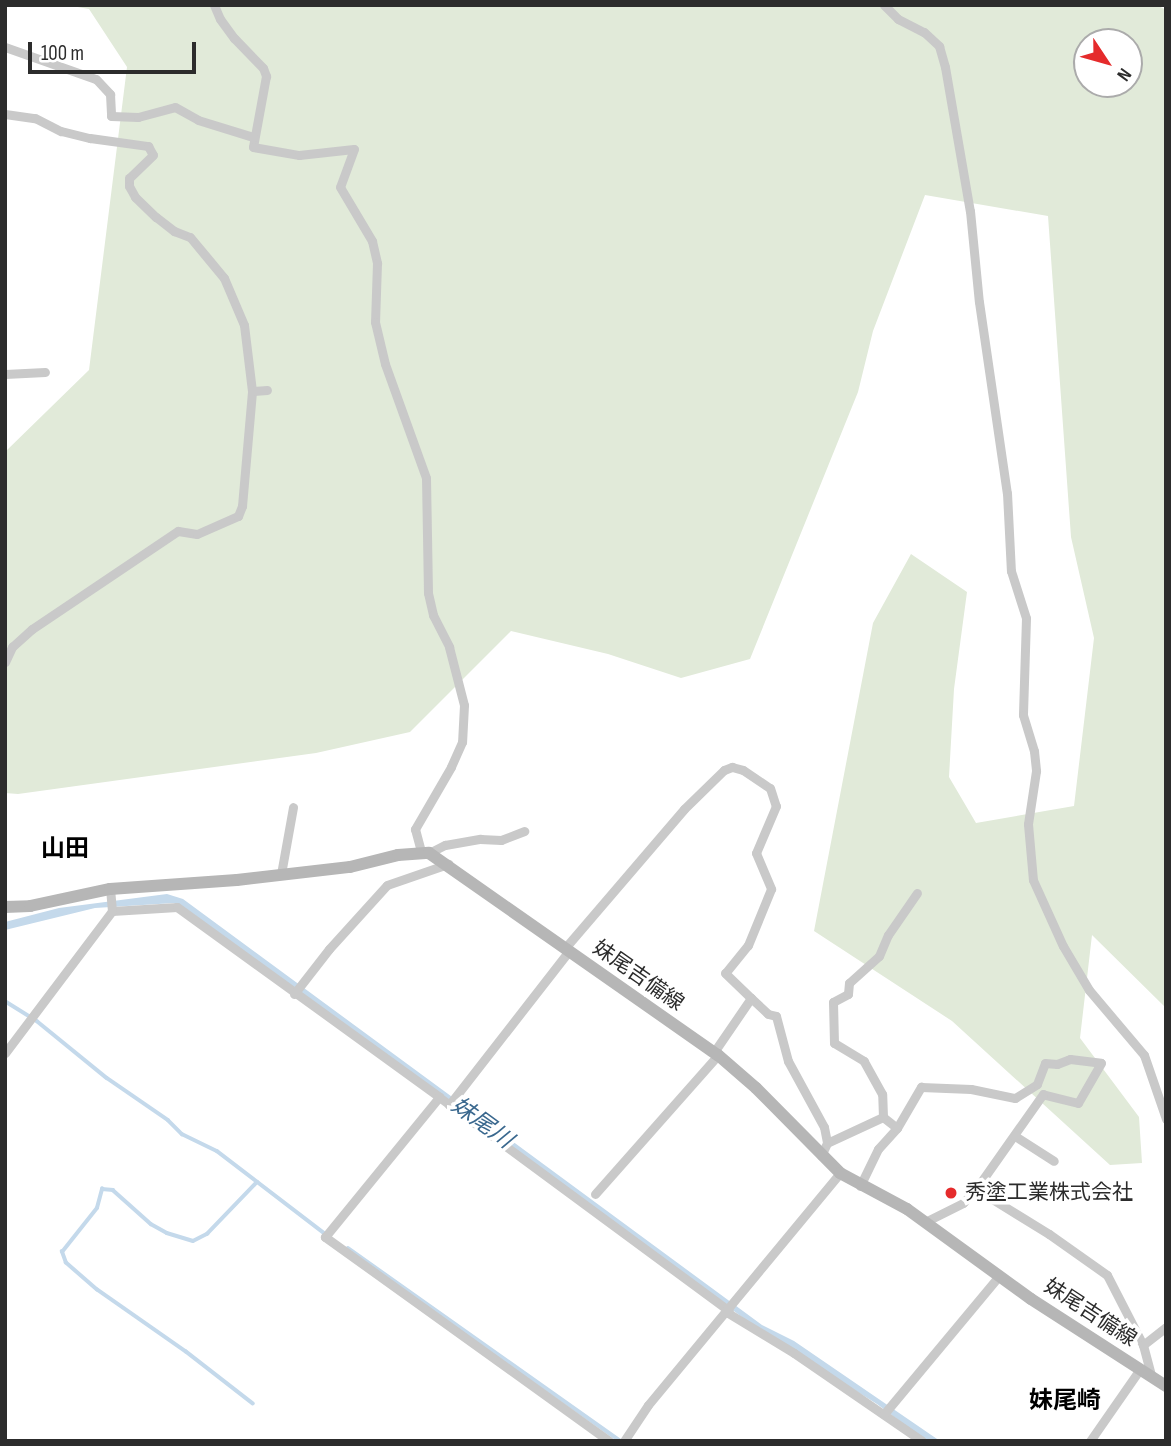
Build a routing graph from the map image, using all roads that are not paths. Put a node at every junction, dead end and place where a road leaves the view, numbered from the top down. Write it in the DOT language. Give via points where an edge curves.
graph roads {
  1 [pos="214,5"];
  2 [pos="884,5"];
  3 [pos="5,47"];
  4 [pos="5,114"];
  5 [pos="253,137"];
  6 [pos="45,372"];
  7 [pos="5,374"];
  8 [pos="267,390"];
  9 [pos="252,391"];
  10 [pos="5,662"];
  11 [pos="293,807"];
  12 [pos="524,831"];
  13 [pos="425,853"];
  14 [pos="448,864"];
  15 [pos="281,874"];
  16 [pos="110,892"];
  17 [pos="917,893"];
  18 [pos="5,907"];
  19 [pos="112,910"];
  20 [pos="567,950"];
  21 [pos="296,991"];
  22 [pos="751,998"];
  23 [pos="5,1053"];
  24 [pos="716,1054"];
  25 [pos="439,1097"];
  26 [pos="452,1101"];
  27 [pos="883,1117"];
  28 [pos="1166,1119"];
  29 [pos="897,1128"];
  30 [pos="1015,1136"];
  31 [pos="827,1143"];
  32 [pos="821,1156"];
  33 [pos="1054,1161"];
  34 [pos="840,1174"];
  35 [pos="860,1186"];
  36 [pos="976,1189"];
  37 [pos="595,1194"];
  38 [pos="925,1222"];
  39 [pos="999,1276"];
  40 [pos="731,1309"];
  41 [pos="1166,1327"];
  42 [pos="1143,1345"];
  43 [pos="1140,1369"];
  44 [pos="1153,1378"];
  45 [pos="1166,1386"];
  46 [pos="887,1410"];
  47 [pos="609,1441"];
  48 [pos="624,1441"];
  49 [pos="922,1441"];
  50 [pos="1090,1441"];
  1 -- 5 [label="street" via="234,38 264,68"];
  2 -- 28 [label="street" via="939,46 970,211 1007,494 1011,571 1026,618 1023,715 1036,771 1028,824 1033,880 1089,990 1144,1055"];
  3 -- 5 [label="street" via="96,79 110,94 111,116 138,117 175,107 198,120"];
  4 -- 9 [label="street" via="26,116 90,138 148,146 152,155 129,178 129,186 156,216 190,237 224,278 244,325"];
  5 -- 13 [label="street" via="253,147 287,153 354,149 340,187 372,241 377,263 375,322 385,364 426,478 428,593 464,705 462,742 415,829"];
  6 -- 7 [label="street"];
  8 -- 9 [label="street"];
  9 -- 10 [label="street" via="238,516 197,534 178,531 32,629 12,647"];
  11 -- 15 [label="street"];
  12 -- 13 [label="street" via="501,840 480,839"];
  13 -- 14 [label="main road, 妹尾吉備線"];
  13 -- 15 [label="main road"];
  14 -- 20 [label="main road, 妹尾吉備線"];
  14 -- 21 [label="street" via="387,885"];
  15 -- 16 [label="main road"];
  16 -- 18 [label="main road"];
  16 -- 19 [label="street"];
  17 -- 27 [label="street" via="879,956 849,983 848,994 833,1002 834,1043 864,1061 882,1094"];
  19 -- 21 [label="street" via="177,907"];
  19 -- 23 [label="street"];
  20 -- 22 [label="street" via="692,802 732,767 770,788 776,806 756,853 771,889 748,945 725,973"];
  20 -- 24 [label="main road, 妹尾吉備線"];
  20 -- 26 [label="street"];
  21 -- 25 [label="street"];
  22 -- 24 [label="street"];
  22 -- 31 [label="street" via="776,1016 788,1060 824,1127"];
  24 -- 32 [label="main road, 妹尾吉備線"];
  24 -- 37 [label="street"];
  25 -- 26 [label="street"];
  25 -- 47 [label="street" via="326,1234"];
  26 -- 40 [label="street"];
  27 -- 29 [label="street"];
  27 -- 31 [label="street"];
  29 -- 30 [label="street" via="922,1087 971,1089 1015,1098 1037,1084 1045,1063 1070,1059 1101,1063 1078,1103 1043,1094"];
  29 -- 35 [label="street" via="878,1149"];
  30 -- 33 [label="street"];
  30 -- 36 [label="street"];
  31 -- 32 [label="street"];
  32 -- 34 [label="main road, 妹尾吉備線"];
  34 -- 35 [label="main road, 妹尾吉備線"];
  34 -- 40 [label="street"];
  35 -- 38 [label="main road, 妹尾吉備線"];
  36 -- 38 [label="street" via="963,1203"];
  36 -- 42 [label="street" via="1107,1275"];
  38 -- 39 [label="main road, 妹尾吉備線"];
  39 -- 43 [label="main road, 妹尾吉備線"];
  39 -- 46 [label="street"];
  40 -- 46 [label="street"];
  40 -- 48 [label="street" via="648,1405"];
  41 -- 42 [label="street"];
  42 -- 44 [label="street"];
  43 -- 44 [label="main road, 妹尾吉備線"];
  43 -- 50 [label="street"];
  44 -- 45 [label="main road, 妹尾吉備線"];
  46 -- 49 [label="street"];
}
